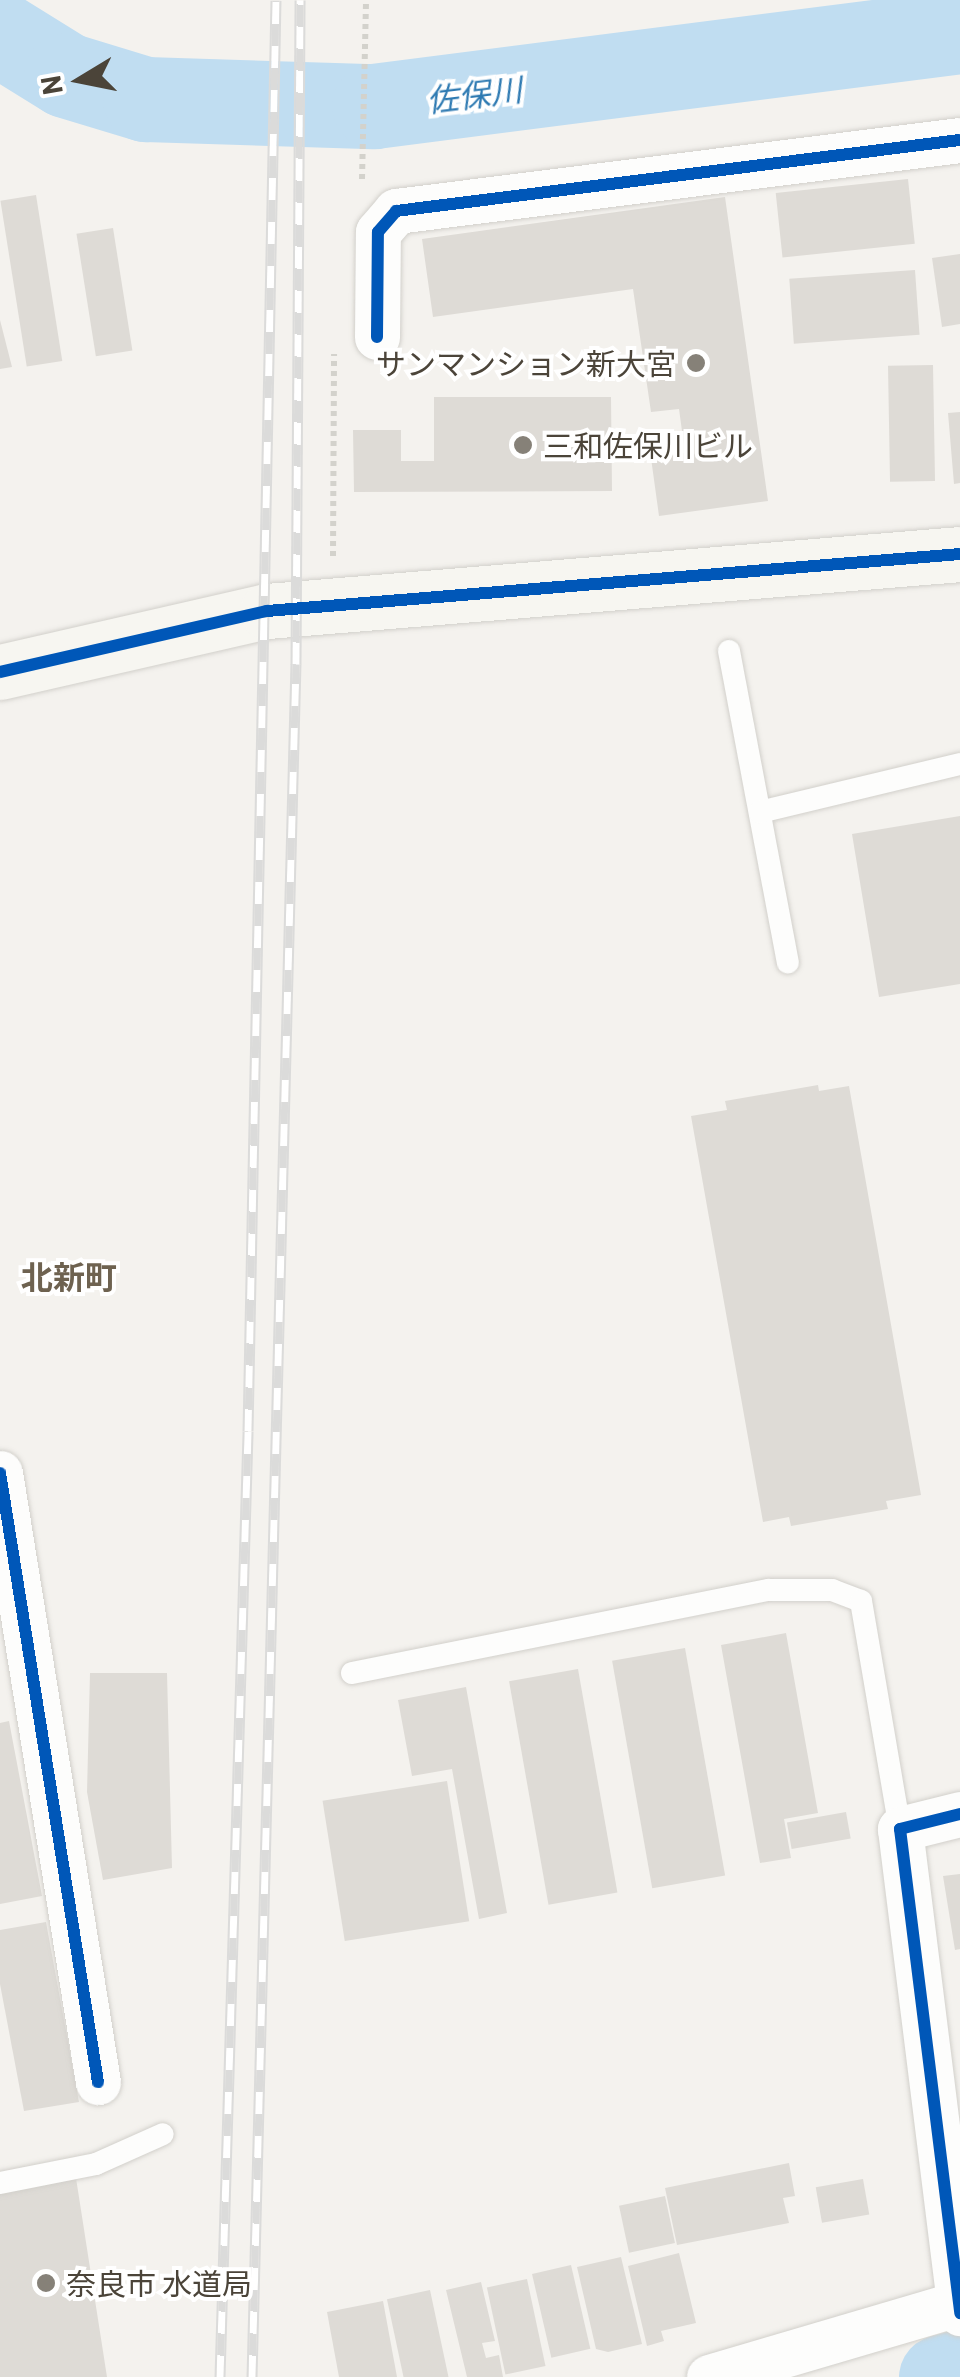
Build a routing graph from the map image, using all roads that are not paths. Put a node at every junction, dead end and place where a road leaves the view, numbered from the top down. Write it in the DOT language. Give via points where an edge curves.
graph roads {
  1 [pos="960,140"];
  2 [pos="376,337"];
  3 [pos="960,554"];
  4 [pos="729,651"];
  5 [pos="0,672"];
  6 [pos="960,764"];
  7 [pos="760,812"];
  8 [pos="788,962"];
  9 [pos="0,1473"];
  10 [pos="352,1673"];
  11 [pos="960,1814"];
  12 [pos="900,1829"];
  13 [pos="98,2082"];
  14 [pos="163,2134"];
  15 [pos="0,2182"];
  16 [pos="959,2303"];
  17 [pos="960,2313"];
  18 [pos="709,2377"];
  1 -- 2 [label="street" via="396,211 378,232"];
  3 -- 5 [label="street" via="268,611"];
  4 -- 7 [label="lane"];
  6 -- 7 [label="lane"];
  7 -- 8 [label="lane"];
  9 -- 13 [label="street"];
  10 -- 12 [label="lane" via="769,1590 832,1590 861,1601"];
  11 -- 12 [label="street"];
  12 -- 16 [label="street"];
  14 -- 15 [label="lane" via="96,2164"];
  16 -- 17 [label="street"];
  16 -- 18 [label="street"];
}
